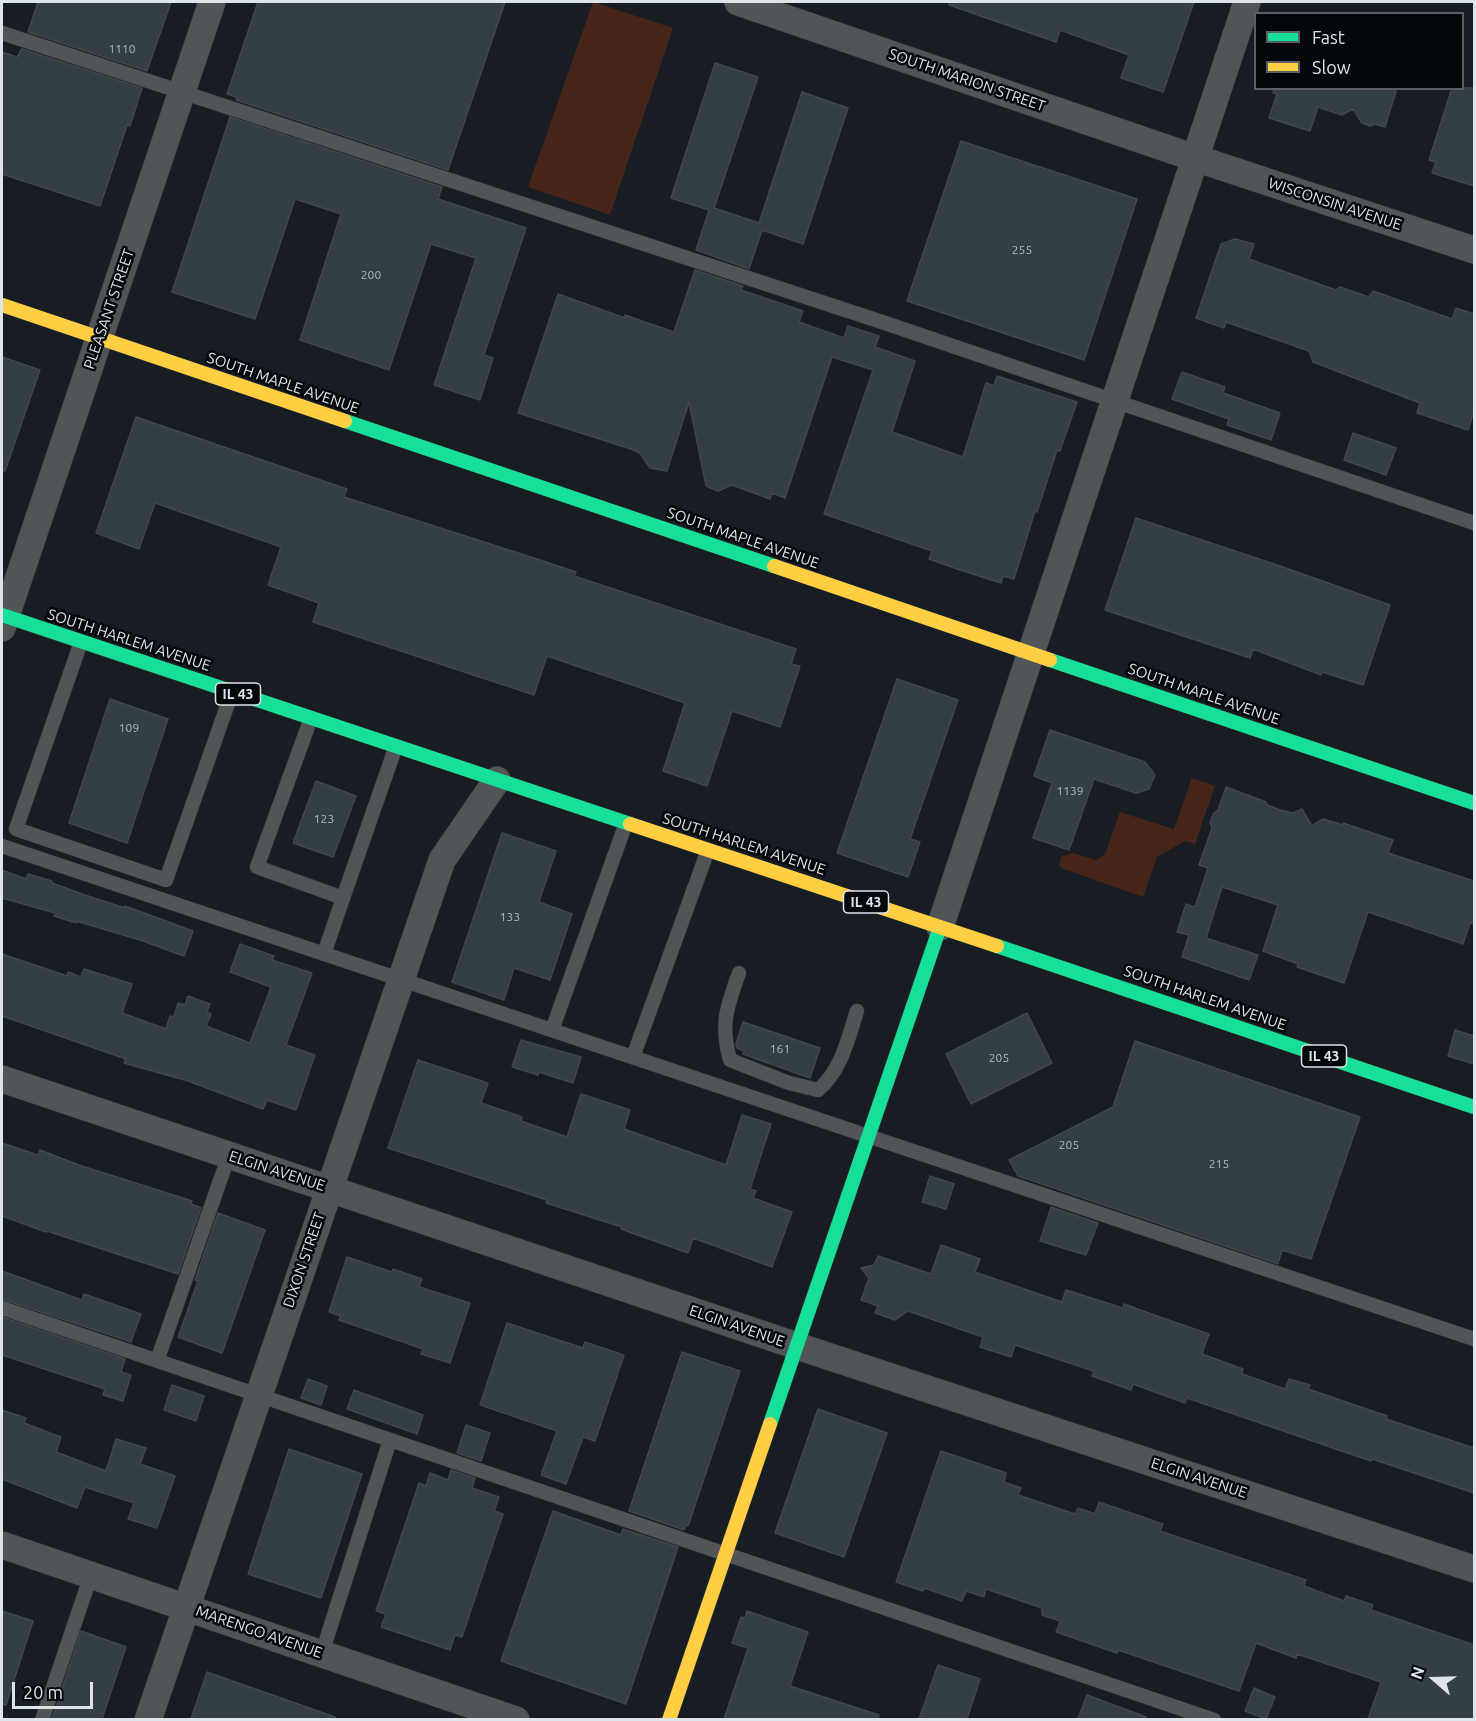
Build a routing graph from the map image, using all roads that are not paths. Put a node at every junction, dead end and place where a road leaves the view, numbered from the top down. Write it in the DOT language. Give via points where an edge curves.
graph roads {
  1 [pos="213,2"];
  2 [pos="738,2"];
  3 [pos="1247,2"];
  4 [pos="780,8"];
  5 [pos="2,33"];
  6 [pos="182,92"];
  7 [pos="1196,158"];
  8 [pos="1474,250"];
  9 [pos="2,305"];
  10 [pos="99,338"];
  11 [pos="1114,401"];
  12 [pos="1474,523"];
  13 [pos="3,620"];
  14 [pos="81,642"];
  15 [pos="1031,653"];
  16 [pos="232,692"];
  17 [pos="311,718"];
  18 [pos="396,746"];
  19 [pos="497,780"];
  20 [pos="1474,803"];
  21 [pos="626,823"];
  22 [pos="2,846"];
  23 [pos="708,850"];
  24 [pos="343,898"];
  25 [pos="940,927"];
  26 [pos="324,954"];
  27 [pos="739,973"];
  28 [pos="400,979"];
  29 [pos="857,1011"];
  30 [pos="552,1030"];
  31 [pos="633,1057"];
  32 [pos="2,1080"];
  33 [pos="1474,1107"];
  34 [pos="868,1136"];
  35 [pos="229,1155"];
  36 [pos="328,1188"];
  37 [pos="2,1308"];
  38 [pos="1474,1339"];
  39 [pos="796,1346"];
  40 [pos="157,1361"];
  41 [pos="258,1395"];
  42 [pos="390,1440"];
  43 [pos="2,1545"];
  44 [pos="726,1554"];
  45 [pos="1474,1569"];
  46 [pos="91,1575"];
  47 [pos="186,1607"];
  48 [pos="321,1653"];
  49 [pos="42,1719"];
  50 [pos="148,1719"];
  51 [pos="516,1719"];
  52 [pos="669,1719"];
  53 [pos="1214,1719"];
  1 -- 6 [label="street, PLEASANT STREET"];
  2 -- 4 [label="street, SOUTH MARION STREET"];
  3 -- 7 [label="street"];
  4 -- 7 [label="street, SOUTH MARION STREET"];
  5 -- 6 [label="lane"];
  6 -- 10 [label="street, PLEASANT STREET"];
  6 -- 11 [label="lane"];
  7 -- 8 [label="street, WISCONSIN AVENUE"];
  7 -- 11 [label="street"];
  9 -- 10 [label="street, SOUTH MAPLE AVENUE"];
  10 -- 13 [label="street, PLEASANT STREET"];
  10 -- 15 [label="street, SOUTH MAPLE AVENUE"];
  11 -- 12 [label="lane"];
  11 -- 15 [label="street"];
  13 -- 14 [label="street, SOUTH HARLEM AVENUE / IL 43"];
  14 -- 16 [label="street, SOUTH HARLEM AVENUE / IL 43"];
  14 -- 16 [label="lane" via="15,828 166,880"];
  15 -- 20 [label="street, SOUTH MAPLE AVENUE"];
  15 -- 25 [label="street"];
  16 -- 17 [label="street, SOUTH HARLEM AVENUE / IL 43"];
  17 -- 18 [label="street, SOUTH HARLEM AVENUE / IL 43"];
  17 -- 24 [label="lane" via="257,867"];
  18 -- 19 [label="street, SOUTH HARLEM AVENUE / IL 43"];
  18 -- 24 [label="lane"];
  19 -- 21 [label="street, SOUTH HARLEM AVENUE / IL 43"];
  19 -- 28 [label="street, DIXON STREET" via="442,860"];
  21 -- 23 [label="street, SOUTH HARLEM AVENUE / IL 43"];
  21 -- 30 [label="lane"];
  22 -- 26 [label="lane"];
  23 -- 25 [label="street, SOUTH HARLEM AVENUE / IL 43"];
  23 -- 31 [label="lane"];
  24 -- 26 [label="lane"];
  25 -- 33 [label="street, SOUTH HARLEM AVENUE / IL 43"];
  25 -- 34 [label="street"];
  26 -- 28 [label="lane"];
  27 -- 29 [label="lane" via="725,1014 730,1060 789,1083 818,1090 829,1080"];
  28 -- 30 [label="lane"];
  28 -- 36 [label="street, DIXON STREET"];
  30 -- 31 [label="lane"];
  31 -- 34 [label="lane"];
  32 -- 35 [label="street, ELGIN AVENUE"];
  34 -- 38 [label="lane"];
  34 -- 39 [label="street"];
  35 -- 36 [label="street, ELGIN AVENUE"];
  35 -- 40 [label="lane"];
  36 -- 39 [label="street, ELGIN AVENUE"];
  36 -- 41 [label="street, DIXON STREET"];
  37 -- 40 [label="lane"];
  39 -- 44 [label="street"];
  39 -- 45 [label="street, ELGIN AVENUE"];
  40 -- 41 [label="lane"];
  41 -- 42 [label="lane"];
  41 -- 47 [label="street, DIXON STREET"];
  42 -- 44 [label="lane"];
  42 -- 48 [label="lane"];
  43 -- 46 [label="street, MARENGO AVENUE"];
  44 -- 52 [label="street"];
  44 -- 53 [label="lane"];
  46 -- 47 [label="street, MARENGO AVENUE"];
  46 -- 49 [label="lane"];
  47 -- 48 [label="street, MARENGO AVENUE"];
  47 -- 50 [label="street, DIXON STREET"];
  48 -- 51 [label="street, MARENGO AVENUE"];
}
